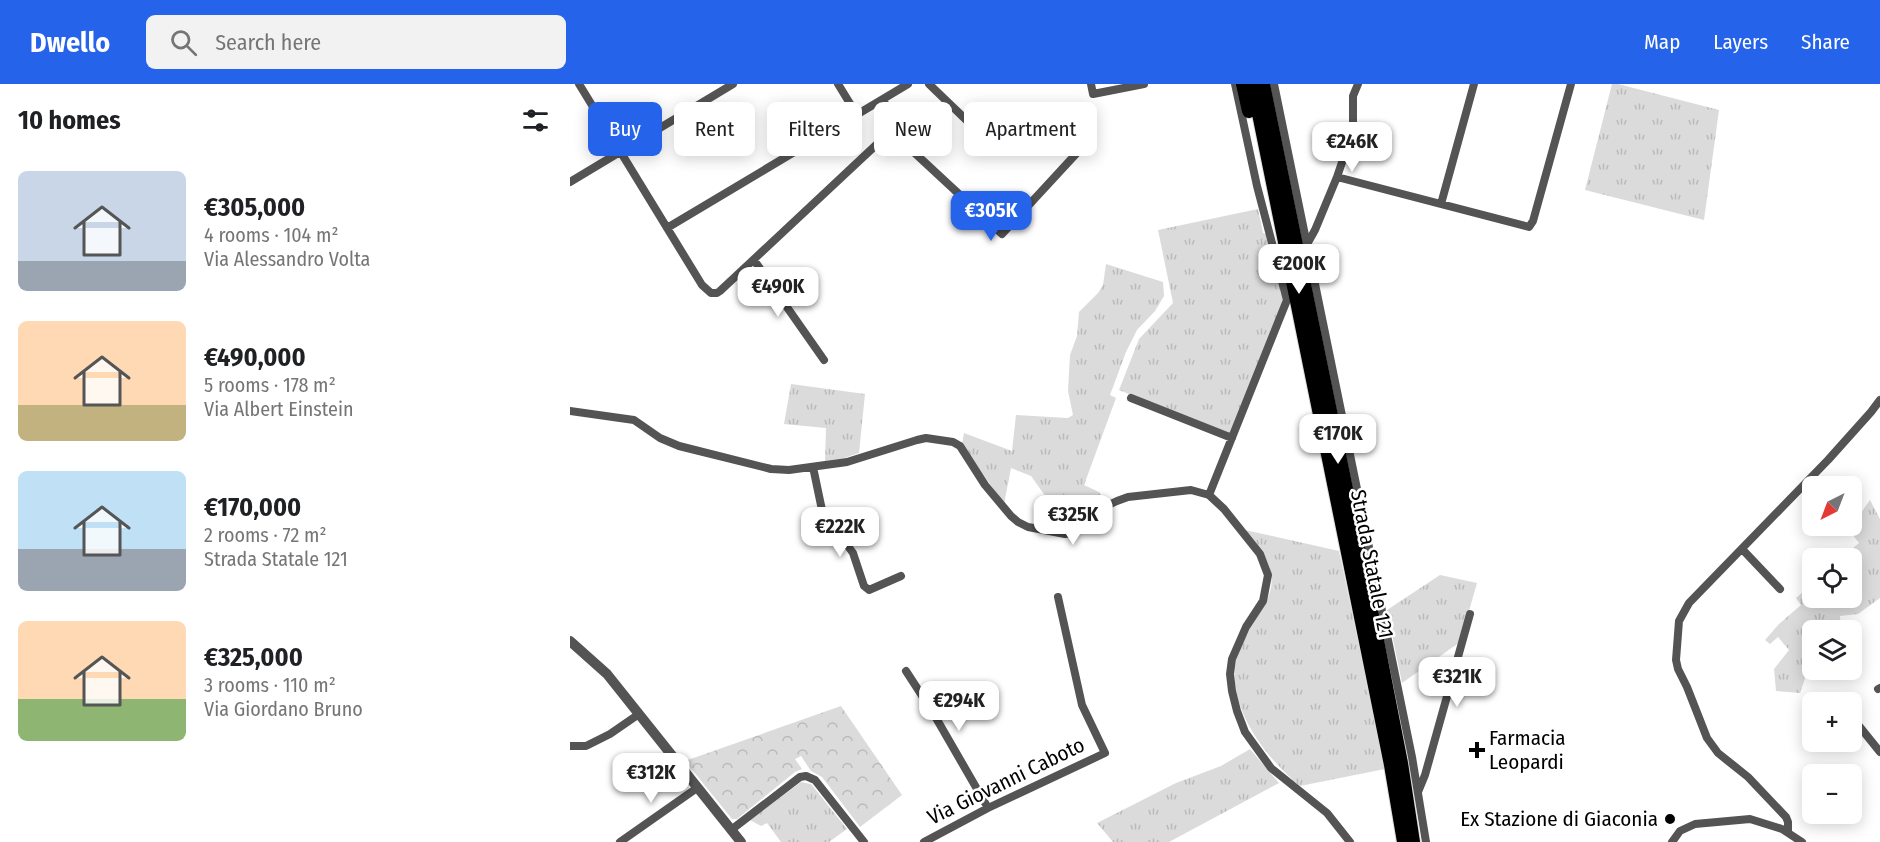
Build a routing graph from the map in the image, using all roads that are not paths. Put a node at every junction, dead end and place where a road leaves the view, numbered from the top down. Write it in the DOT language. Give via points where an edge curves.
graph roads {
  1 [pos="579,84"];
  2 [pos="732,84"];
  3 [pos="838,84"];
  4 [pos="908,84"];
  5 [pos="929,84"];
  6 [pos="1091,84"];
  7 [pos="1144,84"];
  8 [pos="1235,84"];
  9 [pos="1243,84"];
  10 [pos="1253,84"];
  11 [pos="1263,84"];
  12 [pos="1274,84"];
  13 [pos="1358,84"];
  14 [pos="1474,84"];
  15 [pos="1570,84"];
  16 [pos="883,99"];
  17 [pos="590,102"];
  18 [pos="849,102"];
  19 [pos="884,102"];
  20 [pos="862,112"];
  21 [pos="964,118"];
  22 [pos="662,126"];
  23 [pos="874,147"];
  24 [pos="613,156"];
  25 [pos="622,156"];
  26 [pos="788,156"];
  27 [pos="918,156"];
  28 [pos="1074,156"];
  29 [pos="1337,177"];
  30 [pos="570,182"];
  31 [pos="1277,201"];
  32 [pos="1441,204"];
  33 [pos="667,228"];
  34 [pos="1306,246"];
  35 [pos="754,260"];
  36 [pos="824,360"];
  37 [pos="1131,398"];
  38 [pos="1880,400"];
  39 [pos="570,411"];
  40 [pos="1232,438"];
  41 [pos="813,467"];
  42 [pos="1209,495"];
  43 [pos="1742,549"];
  44 [pos="901,576"];
  45 [pos="1780,589"];
  46 [pos="1058,597"];
  47 [pos="1470,615"];
  48 [pos="570,641"];
  49 [pos="906,671"];
  50 [pos="639,714"];
  51 [pos="1862,730"];
  52 [pos="570,747"];
  53 [pos="1880,752"];
  54 [pos="1401,763"];
  55 [pos="697,788"];
  56 [pos="1418,792"];
  57 [pos="988,808"];
  58 [pos="731,830"];
  59 [pos="1788,832"];
  60 [pos="620,842"];
  61 [pos="741,842"];
  62 [pos="864,842"];
  63 [pos="924,842"];
  64 [pos="1350,842"];
  65 [pos="1404,842"];
  66 [pos="1413,842"];
  67 [pos="1420,842"];
  68 [pos="1426,842"];
  69 [pos="1672,842"];
  70 [pos="1802,842"];
  1 -- 17 [label="street"];
  2 -- 22 [label="street"];
  3 -- 18 [label="street"];
  4 -- 16 [label="street"];
  5 -- 21 [label="street"];
  6 -- 7 [label="street" via="1093,94"];
  8 -- 40 [label="street" via="1287,300"];
  9 -- 31 [label="main road" via="1265,178"];
  10 -- 31 [label="main road, Strada Statale 121"];
  11 -- 54 [label="main road, Strada Statale 121"];
  12 -- 34 [label="street"];
  13 -- 29 [label="street" via="1353,96 1353,130"];
  14 -- 32 [label="street"];
  15 -- 32 [label="street" via="1529,227"];
  16 -- 19 [label="street"];
  16 -- 20 [label="street"];
  23 -- 35 [label="street"];
  24 -- 30 [label="street"];
  25 -- 33 [label="street"];
  26 -- 33 [label="street"];
  27 -- 28 [label="street" via="1002,234"];
  29 -- 32 [label="street"];
  29 -- 34 [label="street"];
  31 -- 65 [label="main road, Strada Statale 121"];
  33 -- 35 [label="street" via="711,293 720,291"];
  34 -- 56 [label="street"];
  35 -- 36 [label="street"];
  37 -- 40 [label="street"];
  38 -- 43 [label="street"];
  39 -- 41 [label="street" via="634,420 679,446 752,466 789,470"];
  40 -- 42 [label="street"];
  41 -- 42 [label="street" via="847,462 926,438 953,442 964,450 985,485 1018,522 1065,534 1075,532 1102,508 1128,497 1191,490"];
  41 -- 44 [label="street" via="822,510 853,553 864,586 869,590"];
  42 -- 64 [label="street" via="1260,554 1268,575 1263,601 1232,659 1230,674 1236,711 1245,732 1271,768 1327,813"];
  43 -- 45 [label="street"];
  43 -- 59 [label="street" via="1682,613 1676,660 1707,738 1786,817"];
  46 -- 57 [label="street, Via Giovanni Caboto" via="1082,705 1105,753"];
  47 -- 56 [label="street"];
  48 -- 50 [label="street" via="607,674"];
  49 -- 57 [label="street"];
  50 -- 52 [label="street" via="586,746"];
  50 -- 55 [label="street"];
  51 -- 53 [label="street"];
  54 -- 66 [label="main road, Strada Statale 121"];
  54 -- 67 [label="main road" via="1412,794"];
  55 -- 58 [label="street"];
  55 -- 60 [label="street"];
  56 -- 68 [label="street"];
  57 -- 63 [label="street, Via Giovanni Caboto"];
  58 -- 61 [label="street"];
  58 -- 62 [label="street" via="806,776 815,780"];
  59 -- 69 [label="street" via="1750,819 1695,824 1680,831"];
  59 -- 70 [label="street"];
}
